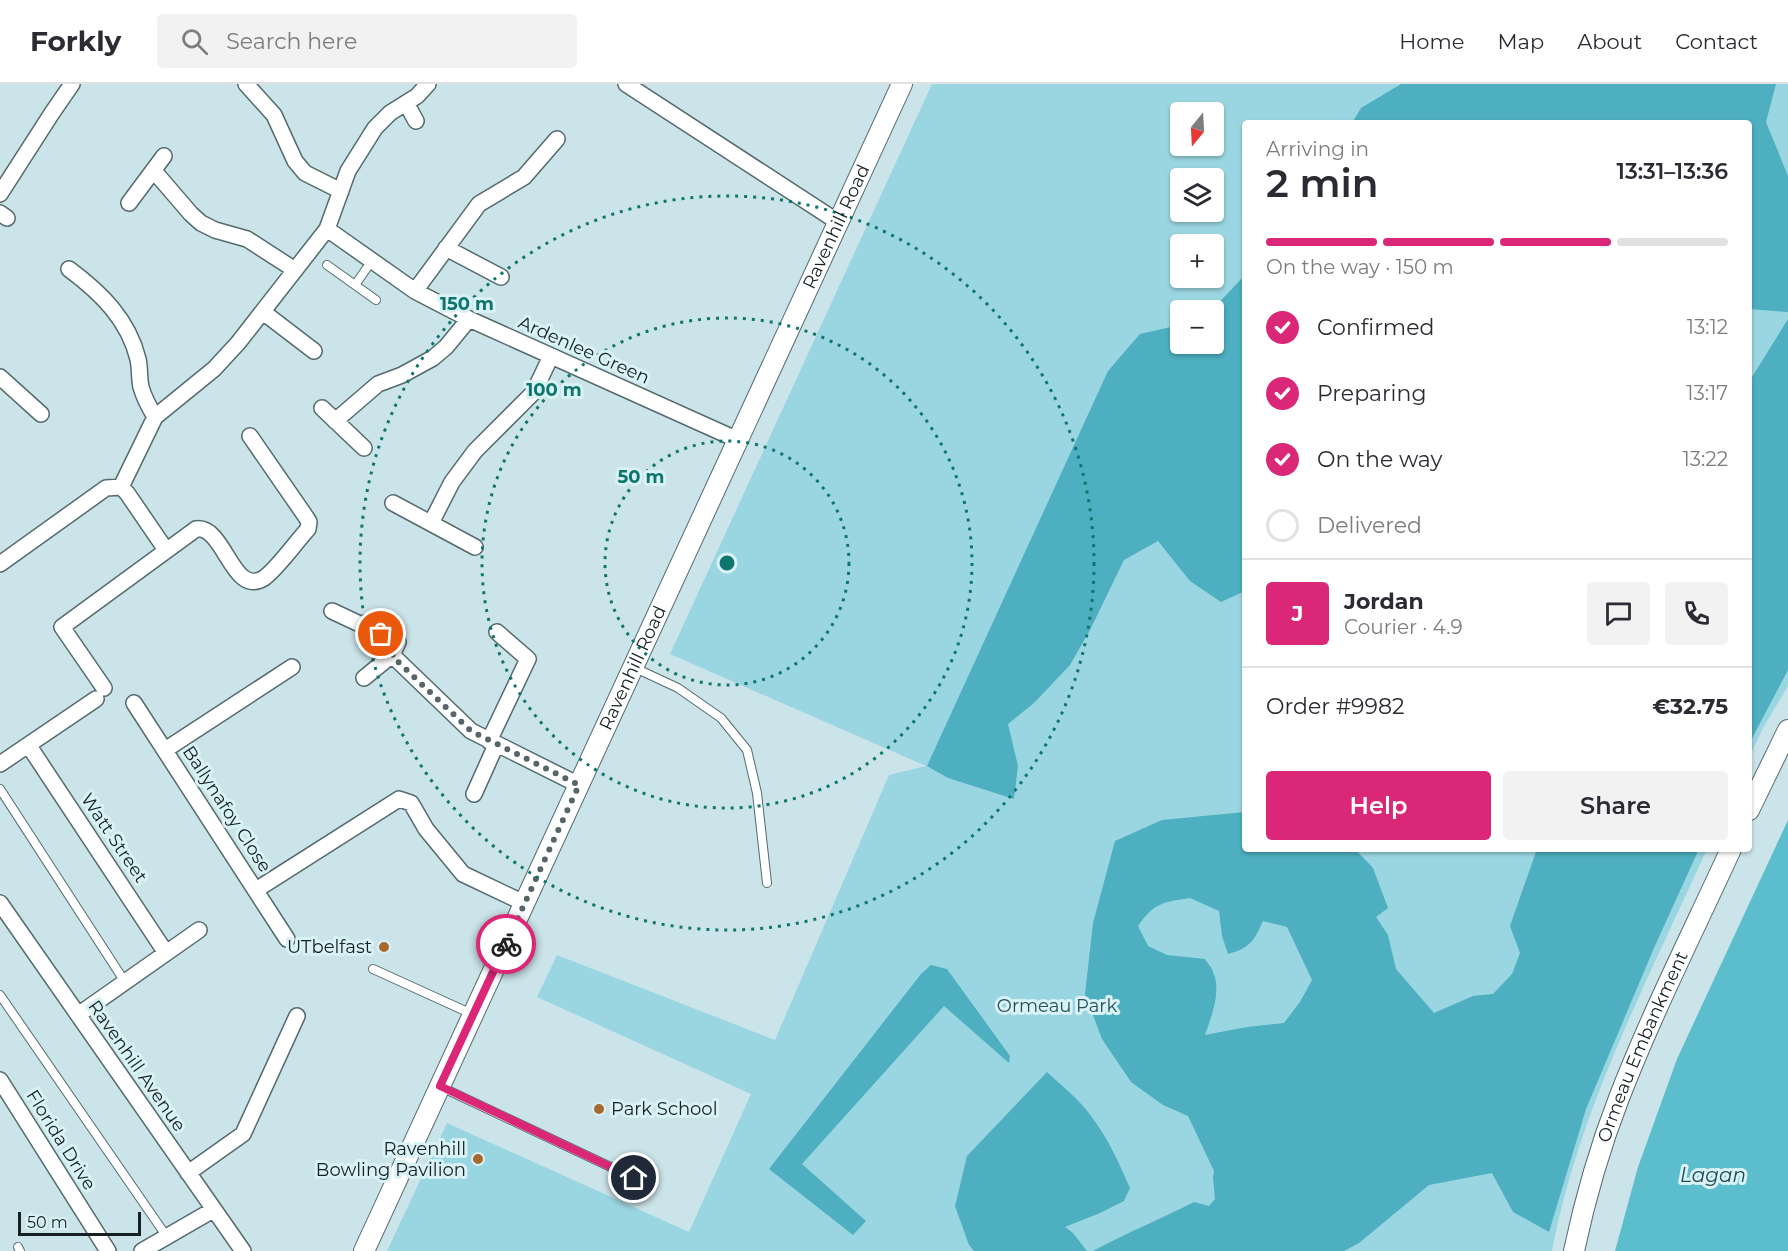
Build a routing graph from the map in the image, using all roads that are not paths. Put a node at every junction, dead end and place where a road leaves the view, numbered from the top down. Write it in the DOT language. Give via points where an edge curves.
graph roads {
  1 [pos="72,84"];
  2 [pos="428,84"];
  3 [pos="626,84"];
  4 [pos="902,84"];
  5 [pos="253,86"];
  6 [pos="406,103"];
  7 [pos="416,121"];
  8 [pos="557,139"];
  9 [pos="164,156"];
  10 [pos="154,171"];
  11 [pos="341,191"];
  12 [pos="0,194"];
  13 [pos="129,203"];
  14 [pos="838,222"];
  15 [pos="327,229"];
  16 [pos="446,248"];
  17 [pos="371,262"];
  18 [pos="327,265"];
  19 [pos="69,269"];
  20 [pos="295,270"];
  21 [pos="501,277"];
  22 [pos="355,285"];
  23 [pos="415,291"];
  24 [pos="376,300"];
  25 [pos="263,312"];
  26 [pos="469,319"];
  27 [pos="314,351"];
  28 [pos="551,357"];
  29 [pos="0,377"];
  30 [pos="322,408"];
  31 [pos="41,414"];
  32 [pos="154,417"];
  33 [pos="335,421"];
  34 [pos="250,436"];
  35 [pos="738,440"];
  36 [pos="364,448"];
  37 [pos="121,487"];
  38 [pos="393,503"];
  39 [pos="431,523"];
  40 [pos="475,547"];
  41 [pos="165,550"];
  42 [pos="1,564"];
  43 [pos="332,611"];
  44 [pos="497,632"];
  45 [pos="392,656"];
  46 [pos="292,667"];
  47 [pos="633,667"];
  48 [pos="364,678"];
  49 [pos="134,703"];
  50 [pos="1788,730"];
  51 [pos="493,743"];
  52 [pos="29,746"];
  53 [pos="165,750"];
  54 [pos="0,764"];
  55 [pos="579,785"];
  56 [pos="0,789"];
  57 [pos="474,794"];
  58 [pos="1752,804"];
  59 [pos="1730,852"];
  60 [pos="767,883"];
  61 [pos="256,890"];
  62 [pos="0,903"];
  63 [pos="524,903"];
  64 [pos="199,930"];
  65 [pos="287,939"];
  66 [pos="166,953"];
  67 [pos="373,969"];
  68 [pos="125,982"];
  69 [pos="0,995"];
  70 [pos="473,1014"];
  71 [pos="78,1015"];
  72 [pos="297,1016"];
  73 [pos="0,1080"];
  74 [pos="440,1086"];
  75 [pos="188,1173"];
  76 [pos="634,1178"];
  77 [pos="213,1210"];
  78 [pos="167,1237"];
  79 [pos="108,1251"];
  80 [pos="142,1251"];
  81 [pos="243,1251"];
  82 [pos="363,1251"];
  83 [pos="1574,1251"];
  1 -- 12 [label="street"];
  2 -- 6 [label="street"];
  3 -- 14 [label="street"];
  4 -- 14 [label="main road, Ravenhill Road"];
  5 -- 11 [label="street" via="274,115 295,161 305,173"];
  6 -- 7 [label="street"];
  6 -- 11 [label="street" via="375,128 348,171"];
  8 -- 16 [label="street" via="524,177 479,204"];
  9 -- 10 [label="street"];
  10 -- 13 [label="street"];
  10 -- 20 [label="street" via="201,223 247,239"];
  11 -- 15 [label="street"];
  14 -- 35 [label="main road, Ravenhill Road"];
  15 -- 17 [label="street, Ardenlee Green"];
  15 -- 20 [label="street"];
  16 -- 21 [label="street"];
  16 -- 23 [label="street"];
  17 -- 22 [label="lane"];
  17 -- 23 [label="street, Ardenlee Green"];
  18 -- 22 [label="lane"];
  19 -- 32 [label="street" via="103,297 123,322 138,361 145,400"];
  20 -- 25 [label="street"];
  22 -- 24 [label="lane"];
  23 -- 26 [label="street, Ardenlee Green"];
  25 -- 27 [label="street"];
  25 -- 32 [label="street" via="214,369"];
  26 -- 28 [label="street, Ardenlee Green"];
  26 -- 33 [label="street" via="434,358 378,384"];
  28 -- 35 [label="street, Ardenlee Green"];
  28 -- 39 [label="street" via="534,392 475,451 452,482"];
  29 -- 31 [label="street"];
  30 -- 33 [label="street"];
  32 -- 37 [label="street"];
  33 -- 36 [label="street"];
  34 -- 41 [label="street" via="306,517 308,529 267,576 256,581 243,577 207,530 196,529"];
  35 -- 47 [label="main road, Ravenhill Road"];
  37 -- 41 [label="street"];
  37 -- 42 [label="street" via="106,488 95,495"];
  38 -- 39 [label="street"];
  39 -- 40 [label="street"];
  41 -- 52 [label="street" via="62,627 100,694"];
  43 -- 45 [label="street" via="398,642"];
  44 -- 51 [label="street" via="528,659"];
  45 -- 48 [label="street"];
  45 -- 51 [label="street" via="458,721"];
  46 -- 53 [label="street, Ballynafoy Close"];
  47 -- 55 [label="main road, Ravenhill Road"];
  47 -- 60 [label="lane" via="678,687 721,718 747,750 757,793"];
  49 -- 53 [label="street, Ballynafoy Close"];
  50 -- 58 [label="main road"];
  51 -- 55 [label="street"];
  51 -- 57 [label="street"];
  52 -- 54 [label="street"];
  52 -- 66 [label="street, Watt Street"];
  53 -- 61 [label="street, Ballynafoy Close"];
  55 -- 63 [label="main road, Ravenhill Road"];
  56 -- 68 [label="lane"];
  59 -- 83 [label="main road, Ormeau Embankment" via="1618,1100"];
  61 -- 63 [label="street, Ballynafoy Close" via="399,799 411,803 426,829 464,874"];
  61 -- 65 [label="street, Ballynafoy Close"];
  62 -- 71 [label="street, Ravenhill Avenue"];
  63 -- 70 [label="main road, Ravenhill Road"];
  64 -- 66 [label="street"];
  66 -- 68 [label="street"];
  67 -- 70 [label="lane"];
  68 -- 71 [label="street"];
  69 -- 78 [label="lane"];
  70 -- 74 [label="main road, Ravenhill Road"];
  71 -- 75 [label="street, Ravenhill Avenue"];
  72 -- 75 [label="street" via="243,1134"];
  73 -- 79 [label="street, Florida Drive"];
  74 -- 76 [label="lane"];
  74 -- 82 [label="main road, Ravenhill Road"];
  75 -- 77 [label="street, Ravenhill Avenue"];
  77 -- 78 [label="street"];
  77 -- 81 [label="street, Ravenhill Avenue"];
  78 -- 80 [label="street"];
}
